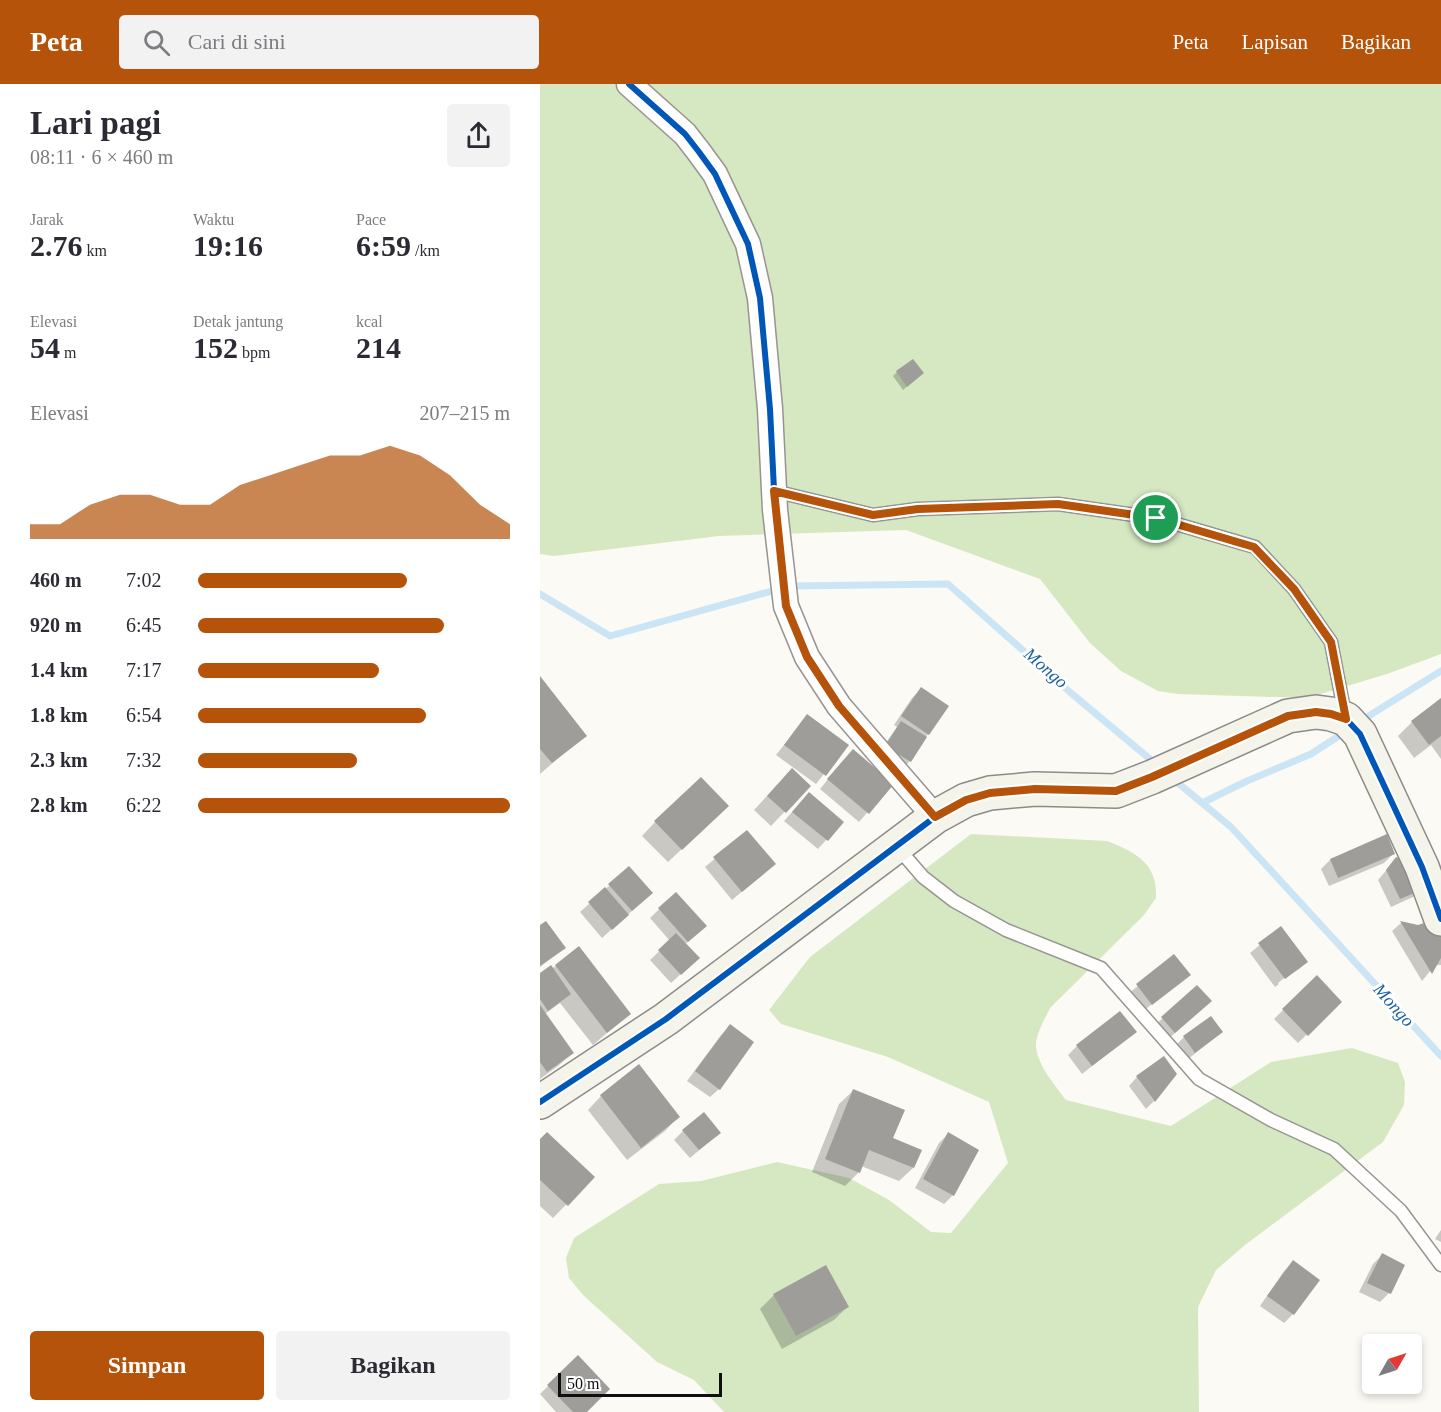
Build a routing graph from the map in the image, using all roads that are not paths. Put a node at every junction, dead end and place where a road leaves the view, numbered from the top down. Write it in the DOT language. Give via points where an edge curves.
graph roads {
  1 [pos="629,84"];
  2 [pos="775,500"];
  3 [pos="1352,725"];
  4 [pos="935,817"];
  5 [pos="897,846"];
  6 [pos="1441,919"];
  7 [pos="542,1096"];
  8 [pos="1441,1264"];
  1 -- 2 [label="street" via="699,152 715,174 748,244 760,298"];
  2 -- 3 [label="lane" via="873,515 918,509 1058,504 1156,518 1254,547 1294,589 1331,642"];
  2 -- 4 [label="street" via="786,606 807,657 839,706"];
  3 -- 4 [label="street" via="1331,714 1288,716 1116,791 1035,789 990,793 966,800"];
  3 -- 6 [label="street" via="1422,867"];
  4 -- 5 [label="street"];
  5 -- 7 [label="street" via="666,1019"];
  5 -- 8 [label="lane" via="923,877 954,901 1006,930 1101,968 1199,1079 1271,1120 1334,1149 1401,1211"];
}
